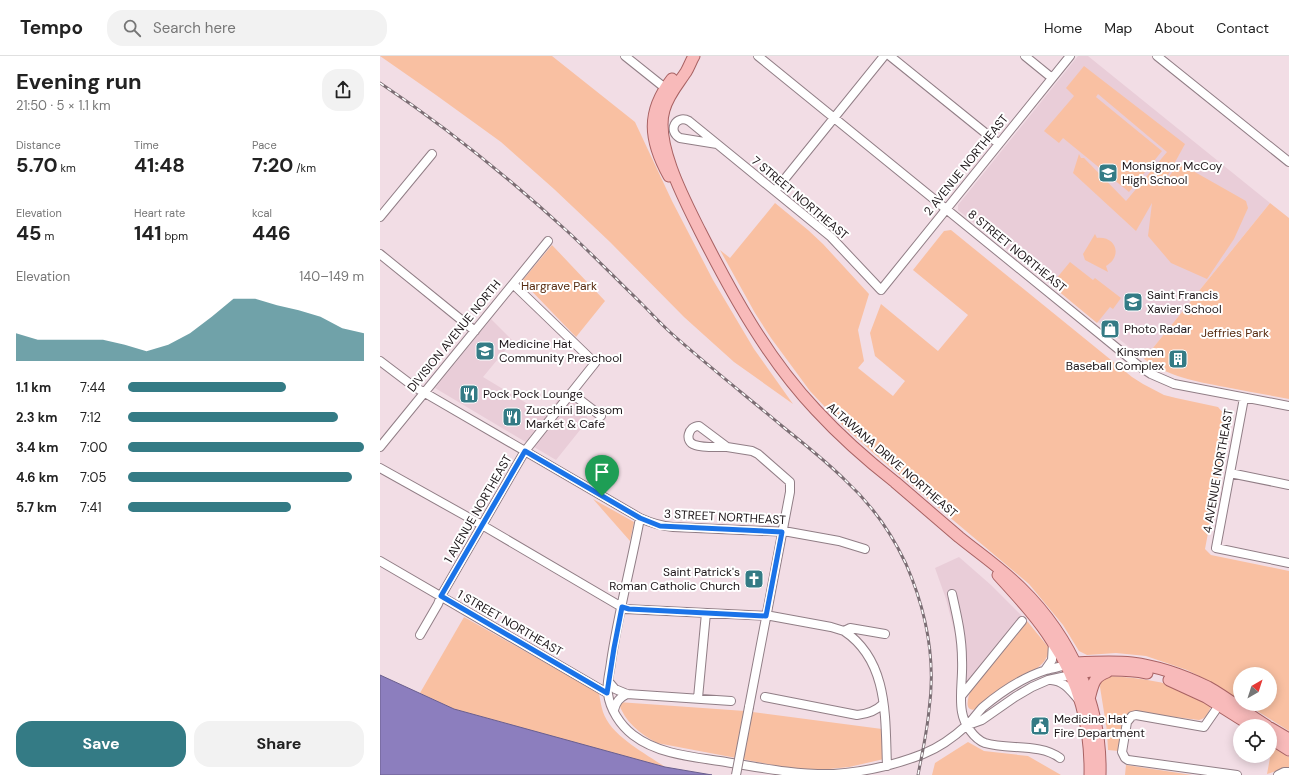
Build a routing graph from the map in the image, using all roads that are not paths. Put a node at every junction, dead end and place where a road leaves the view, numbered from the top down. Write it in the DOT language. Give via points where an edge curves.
graph roads {
  1 [pos="625,56"];
  2 [pos="758,56"];
  3 [pos="884,56"];
  4 [pos="890,56"];
  5 [pos="1025,56"];
  6 [pos="1070,56"];
  7 [pos="1157,56"];
  8 [pos="694,57"];
  9 [pos="1052,78"];
  10 [pos="668,90"];
  11 [pos="833,118"];
  12 [pos="718,144"];
  13 [pos="999,144"];
  14 [pos="432,154"];
  15 [pos="1289,162"];
  16 [pos="774,191"];
  17 [pos="945,209"];
  18 [pos="380,217"];
  19 [pos="548,241"];
  20 [pos="380,254"];
  21 [pos="513,284"];
  22 [pos="881,290"];
  23 [pos="475,331"];
  24 [pos="380,361"];
  25 [pos="424,393"];
  26 [pos="571,393"];
  27 [pos="1244,398"];
  28 [pos="1289,406"];
  29 [pos="601,416"];
  30 [pos="380,447"];
  31 [pos="727,447"];
  32 [pos="525,451"];
  33 [pos="380,468"];
  34 [pos="1230,473"];
  35 [pos="1289,485"];
  36 [pos="640,518"];
  37 [pos="482,525"];
  38 [pos="782,532"];
  39 [pos="960,537"];
  40 [pos="865,549"];
  41 [pos="380,561"];
  42 [pos="1289,563"];
  43 [pos="952,594"];
  44 [pos="441,596"];
  45 [pos="622,607"];
  46 [pos="706,613"];
  47 [pos="766,616"];
  48 [pos="1022,621"];
  49 [pos="844,632"];
  50 [pos="885,634"];
  51 [pos="420,635"];
  52 [pos="1052,641"];
  53 [pos="1074,669"];
  54 [pos="1045,670"];
  55 [pos="1114,670"];
  56 [pos="1048,680"];
  57 [pos="609,682"];
  58 [pos="607,693"];
  59 [pos="627,694"];
  60 [pos="962,695"];
  61 [pos="765,697"];
  62 [pos="698,698"];
  63 [pos="1085,700"];
  64 [pos="731,701"];
  65 [pos="1221,701"];
  66 [pos="883,704"];
  67 [pos="614,710"];
  68 [pos="1243,719"];
  69 [pos="1254,719"];
  70 [pos="967,725"];
  71 [pos="1277,732"];
  72 [pos="1289,740"];
  73 [pos="1277,742"];
  74 [pos="1289,750"];
  75 [pos="1060,758"];
  76 [pos="887,766"];
  77 [pos="1289,772"];
  78 [pos="736,775"];
  79 [pos="1090,775"];
  80 [pos="1100,775"];
  81 [pos="1237,775"];
  82 [pos="1278,775"];
  1 -- 10 [label="street"];
  2 -- 11 [label="street, 8 STREET NORTHEAST"];
  3 -- 11 [label="street"];
  4 -- 13 [label="street"];
  5 -- 9 [label="street"];
  6 -- 9 [label="street, 2 AVENUE NORTHEAST"];
  7 -- 15 [label="street"];
  8 -- 10 [label="main road" via="680,68"];
  9 -- 13 [label="street, 2 AVENUE NORTHEAST"];
  10 -- 39 [label="main road, ALTAWANA DRIVE NORTHEAST" via="653,123 663,166 683,196 738,302 770,353 802,396 832,427"];
  11 -- 16 [label="street"];
  11 -- 17 [label="street, 8 STREET NORTHEAST"];
  12 -- 12 [label="street, 7 STREET NORTHEAST" via="686,119 677,121 674,126 675,134 680,138"];
  12 -- 16 [label="street, 7 STREET NORTHEAST"];
  13 -- 17 [label="street, 2 AVENUE NORTHEAST"];
  14 -- 18 [label="street"];
  16 -- 22 [label="street, 7 STREET NORTHEAST" via="830,237"];
  17 -- 22 [label="street, 2 AVENUE NORTHEAST"];
  17 -- 27 [label="street, 8 STREET NORTHEAST" via="1151,374 1174,384"];
  19 -- 21 [label="street, DIVISION AVENUE NORTH"];
  20 -- 23 [label="street"];
  21 -- 23 [label="street, DIVISION AVENUE NORTH"];
  21 -- 26 [label="street, 1 AVENUE NORTHEAST" via="595,363"];
  23 -- 25 [label="street, DIVISION AVENUE NORTH"];
  24 -- 25 [label="street, 3 STREET NORTHEAST"];
  25 -- 30 [label="street, DIVISION AVENUE NORTH"];
  25 -- 32 [label="street, 3 STREET NORTHEAST"];
  26 -- 29 [label="street"];
  26 -- 32 [label="street, 1 AVENUE NORTHEAST"];
  27 -- 28 [label="street, 8 STREET NORTHEAST"];
  27 -- 34 [label="street, 4 AVENUE NORTHEAST"];
  31 -- 38 [label="street" via="758,454 790,482"];
  32 -- 36 [label="street, 3 STREET NORTHEAST"];
  32 -- 37 [label="street, 1 AVENUE NORTHEAST"];
  33 -- 37 [label="street"];
  34 -- 35 [label="street"];
  34 -- 42 [label="street, 4 AVENUE NORTHEAST" via="1216,548"];
  36 -- 38 [label="street, 3 STREET NORTHEAST" via="660,526"];
  36 -- 45 [label="street"];
  37 -- 44 [label="street, 1 AVENUE NORTHEAST"];
  37 -- 45 [label="street"];
  38 -- 40 [label="street, 3 STREET NORTHEAST" via="839,541"];
  38 -- 47 [label="street"];
  39 -- 52 [label="main road, ALTAWANA DRIVE NORTHEAST" via="998,574"];
  39 -- 53 [label="main road, ALTAWANA DRIVE NORTHEAST" via="1022,588 1041,609 1058,632"];
  41 -- 44 [label="street, 1 STREET NORTHEAST"];
  43 -- 60 [label="street" via="960,628"];
  44 -- 51 [label="street, 1 AVENUE NORTHEAST"];
  44 -- 58 [label="street, 1 STREET NORTHEAST"];
  45 -- 46 [label="street"];
  45 -- 57 [label="street"];
  46 -- 47 [label="street"];
  46 -- 62 [label="street"];
  47 -- 49 [label="street" via="831,627"];
  47 -- 78 [label="street, bridge"];
  48 -- 60 [label="street"];
  49 -- 50 [label="street" via="850,628"];
  49 -- 66 [label="street" via="861,645 870,658 883,692"];
  52 -- 53 [label="main road, ALTAWANA DRIVE NORTHEAST"];
  52 -- 54 [label="street" via="1052,660"];
  53 -- 54 [label="street"];
  53 -- 55 [label="main road"];
  53 -- 56 [label="street"];
  53 -- 63 [label="main road, ALTAWANA DRIVE NORTHEAST"];
  53 -- 65 [label="main road" via="1112,662 1132,663 1178,675 1207,687"];
  54 -- 70 [label="street" via="1008,689 977,713"];
  55 -- 63 [label="main road" via="1095,680"];
  55 -- 65 [label="main road" via="1158,676"];
  56 -- 63 [label="street" via="1062,683"];
  56 -- 70 [label="street" via="1015,697 982,720"];
  57 -- 58 [label="street"];
  57 -- 59 [label="street"];
  58 -- 67 [label="street"];
  59 -- 62 [label="street"];
  59 -- 67 [label="street" via="617,701"];
  60 -- 70 [label="street" via="962,713"];
  61 -- 66 [label="street" via="857,715 869,713"];
  62 -- 64 [label="street"];
  63 -- 79 [label="main road, ALTAWANA DRIVE NORTHEAST"];
  63 -- 80 [label="main road, ALTAWANA DRIVE NORTHEAST" via="1098,734"];
  65 -- 68 [label="main road"];
  65 -- 69 [label="main road"];
  65 -- 81 [label="street" via="1204,727 1132,716 1127,722 1122,752 1128,760"];
  66 -- 76 [label="street"];
  67 -- 76 [label="street" via="620,722 632,734 653,746 674,753 809,774 849,772"];
  70 -- 75 [label="street" via="975,737 987,743 1045,750"];
  70 -- 76 [label="street" via="934,749"];
  71 -- 72 [label="main road"];
  73 -- 74 [label="main road"];
  77 -- 82 [label="street"];
}
